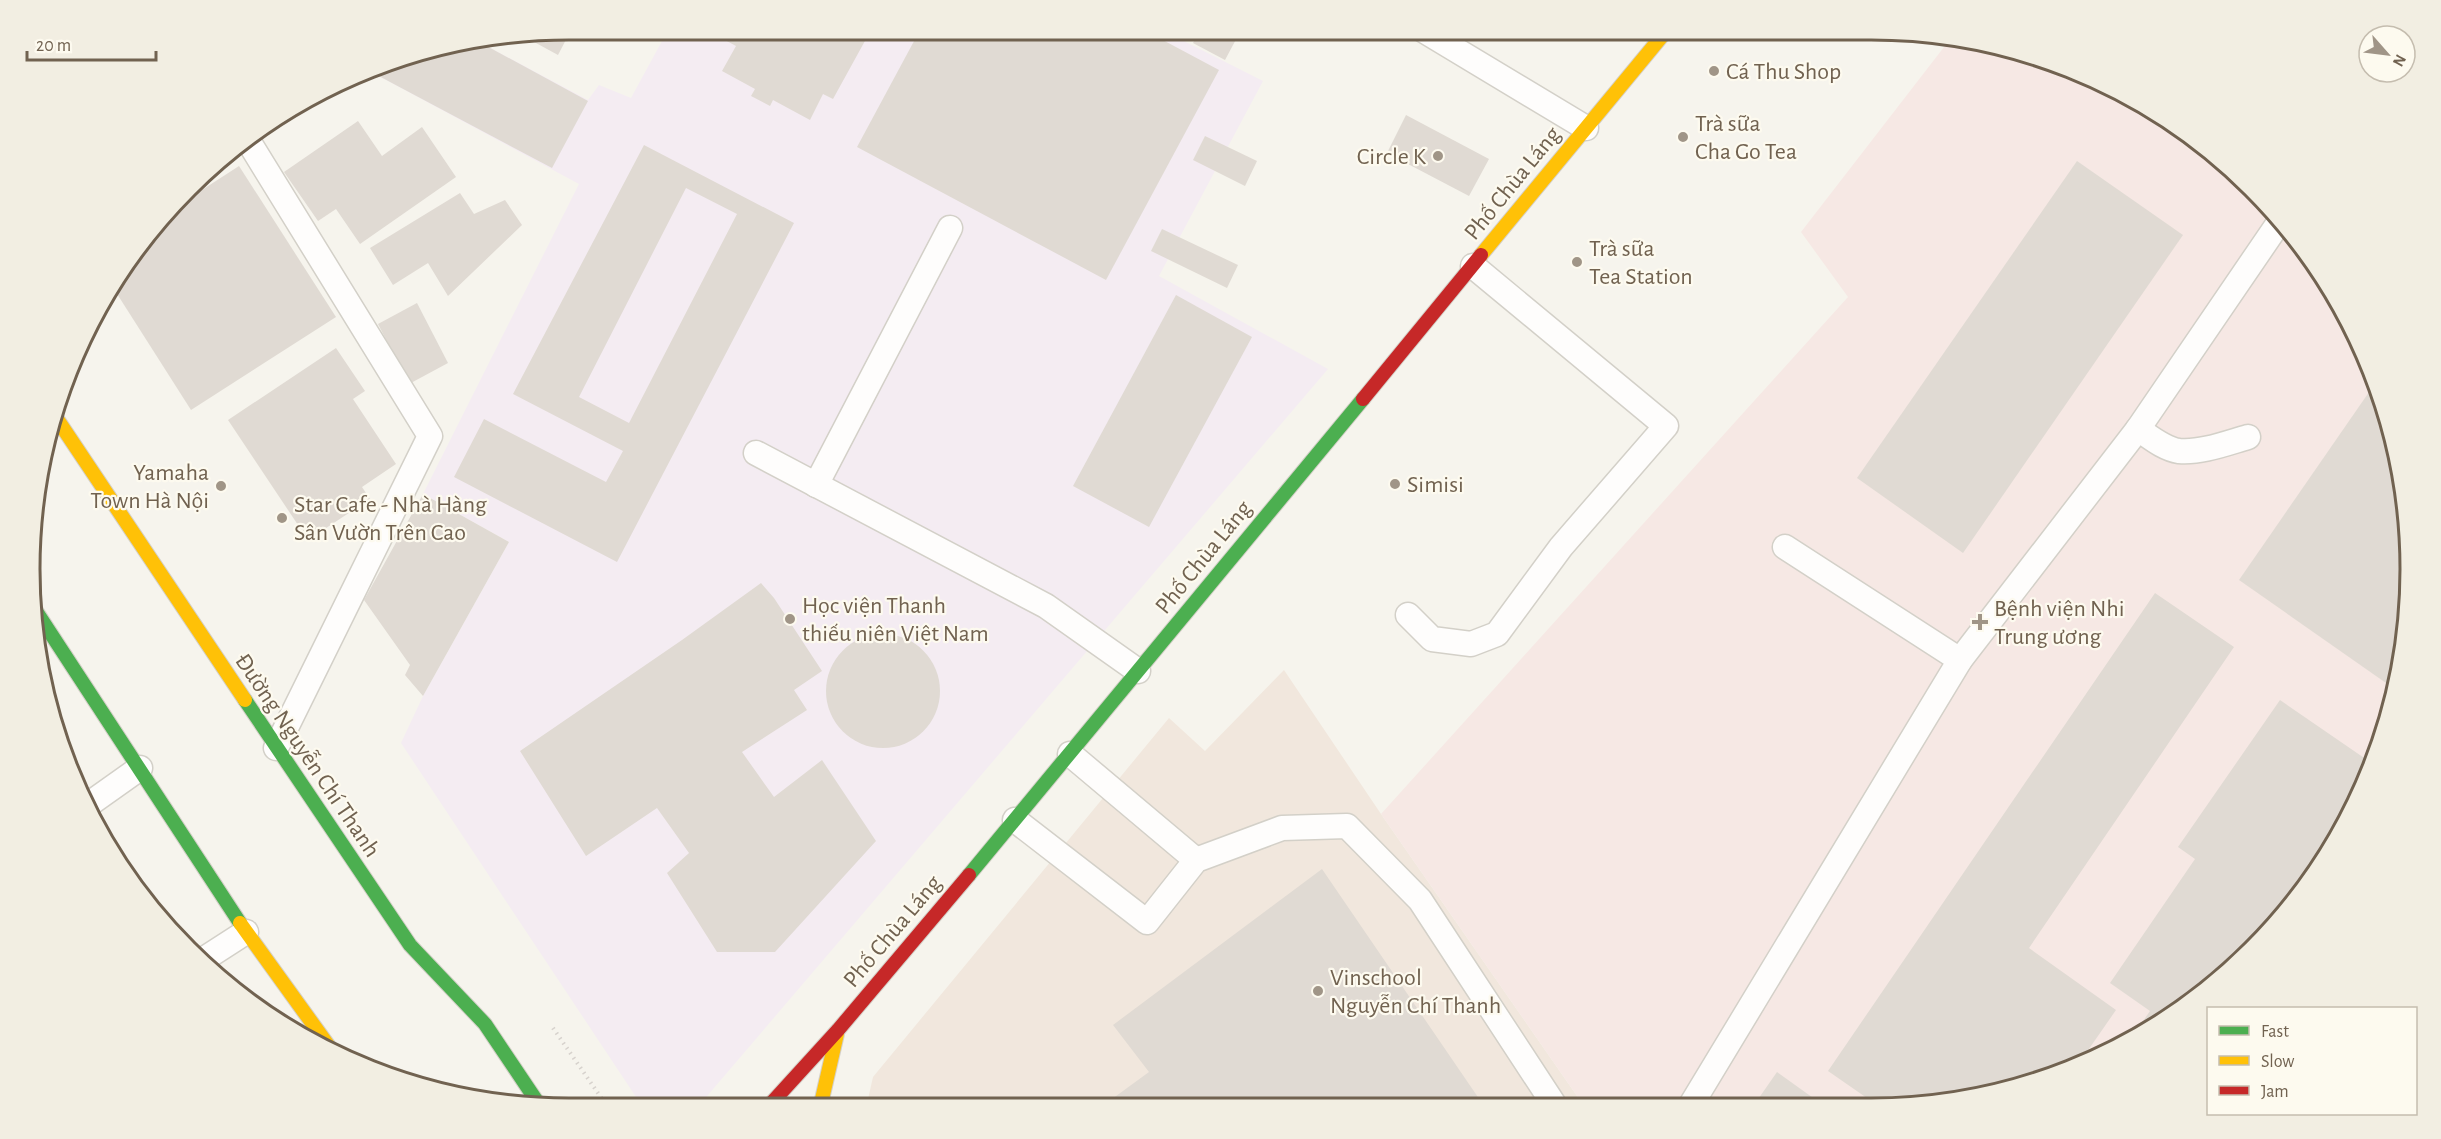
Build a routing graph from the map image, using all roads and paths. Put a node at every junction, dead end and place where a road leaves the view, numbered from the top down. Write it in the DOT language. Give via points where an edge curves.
graph roads {
  1 [pos="1459,40"];
  2 [pos="1659,40"];
  3 [pos="1586,128"];
  4 [pos="252,147"];
  5 [pos="950,228"];
  6 [pos="2275,228"];
  7 [pos="1473,266"];
  8 [pos="61,425"];
  9 [pos="2138,429"];
  10 [pos="2248,437"];
  11 [pos="756,453"];
  12 [pos="816,485"];
  13 [pos="1785,547"];
  14 [pos="1408,615"];
  15 [pos="44,622"];
  16 [pos="1960,660"];
  17 [pos="1138,671"];
  18 [pos="276,748"];
  19 [pos="1070,754"];
  20 [pos="140,768"];
  21 [pos="94,801"];
  22 [pos="1015,820"];
  23 [pos="1196,860"];
  24 [pos="246,932"];
  25 [pos="209,957"];
  26 [pos="553,1028"];
  27 [pos="838,1030"];
  28 [pos="322,1037"];
  29 [pos="534,1097"];
  30 [pos="602,1099"];
  31 [pos="775,1099"];
  32 [pos="822,1099"];
  33 [pos="1551,1099"];
  34 [pos="1695,1099"];
  1 -- 3 [label="lane"];
  2 -- 3 [label="street, Phố Chùa Láng"];
  3 -- 7 [label="street, Phố Chùa Láng"];
  4 -- 18 [label="lane" via="430,436"];
  5 -- 12 [label="lane"];
  6 -- 9 [label="lane"];
  7 -- 14 [label="lane" via="1666,426 1561,547 1497,634 1471,644 1432,639"];
  7 -- 17 [label="street, Phố Chùa Láng"];
  8 -- 18 [label="street, Đường Nguyễn Chí Thanh"];
  9 -- 10 [label="lane" via="2163,446 2179,451 2210,448"];
  9 -- 16 [label="lane"];
  11 -- 12 [label="lane"];
  12 -- 17 [label="lane" via="1047,606"];
  13 -- 16 [label="lane"];
  15 -- 20 [label="street"];
  16 -- 34 [label="lane"];
  17 -- 19 [label="street, Phố Chùa Láng"];
  18 -- 29 [label="street, Đường Nguyễn Chí Thanh" via="410,945 485,1024"];
  19 -- 22 [label="street, Phố Chùa Láng"];
  19 -- 23 [label="lane"];
  20 -- 21 [label="lane"];
  20 -- 24 [label="street"];
  22 -- 23 [label="lane" via="1146,922"];
  22 -- 27 [label="street, Phố Chùa Láng"];
  23 -- 33 [label="lane" via="1282,828 1347,826 1420,900"];
  24 -- 25 [label="lane"];
  24 -- 28 [label="street"];
  26 -- 30 [label="path"];
  27 -- 31 [label="street, Phố Chùa Láng"];
  27 -- 32 [label="street"];
}
